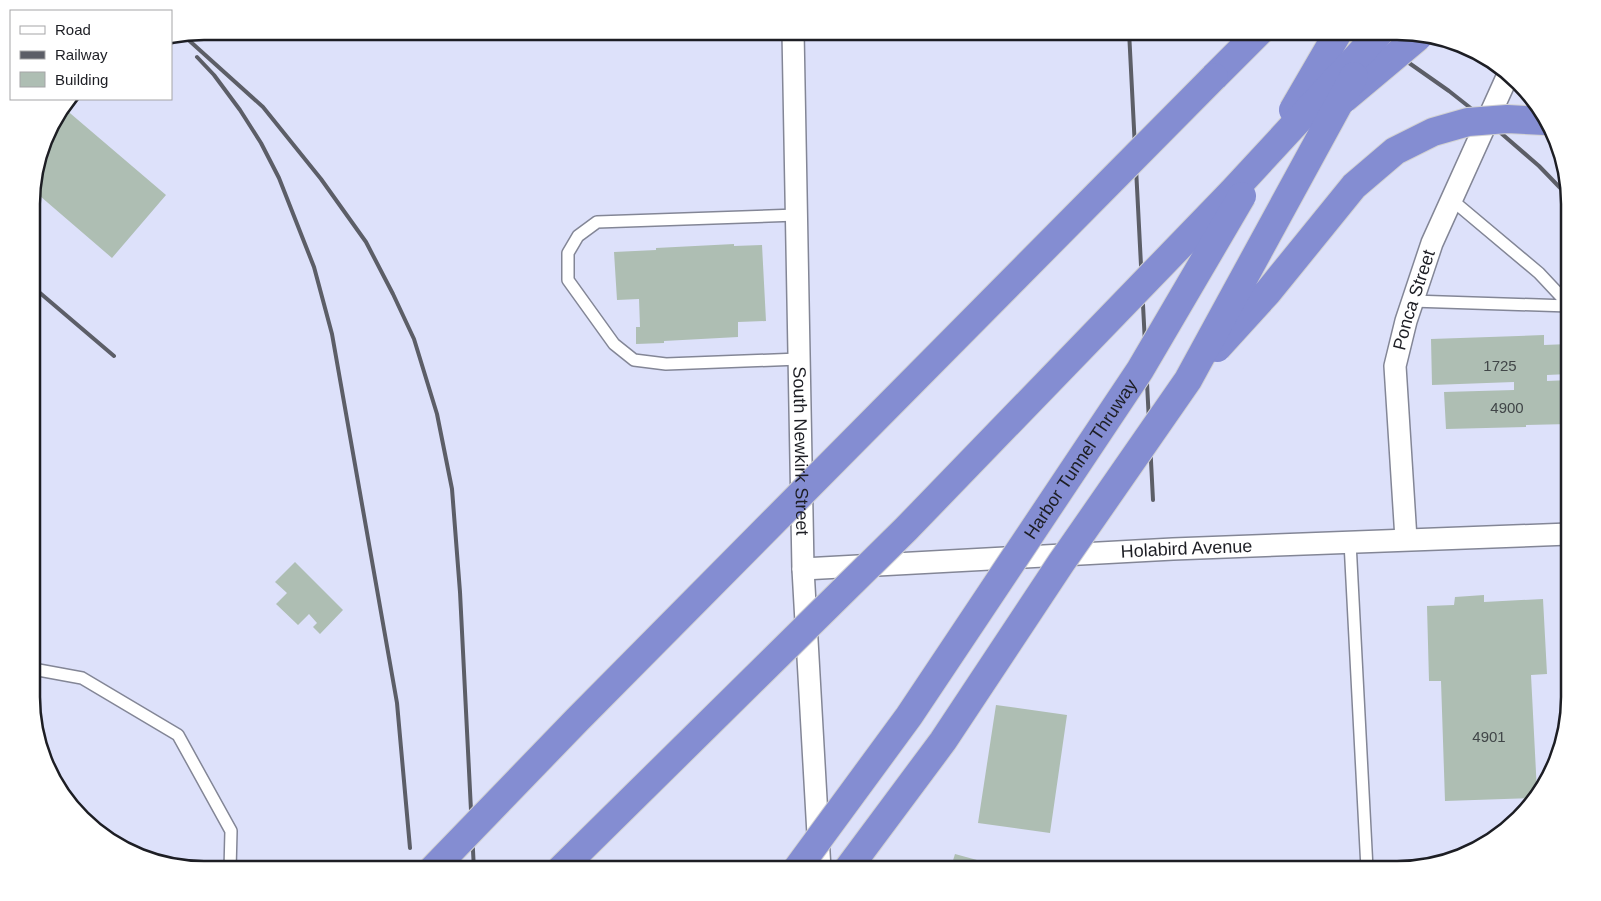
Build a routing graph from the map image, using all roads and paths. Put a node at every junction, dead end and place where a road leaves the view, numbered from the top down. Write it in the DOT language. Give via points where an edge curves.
graph roads {
  1 [pos="793,40"];
  2 [pos="1244,40"];
  3 [pos="1251,40"];
  4 [pos="1334,40"];
  5 [pos="1372,40"];
  6 [pos="1375,40"];
  7 [pos="1413,41"];
  8 [pos="1214,77"];
  9 [pos="1505,81"];
  10 [pos="1537,121"];
  11 [pos="1232,192"];
  12 [pos="1452,200"];
  13 [pos="797,215"];
  14 [pos="1561,297"];
  15 [pos="1412,301"];
  16 [pos="1561,306"];
  17 [pos="799,359"];
  18 [pos="1188,380"];
  19 [pos="1561,534"];
  20 [pos="1406,539"];
  21 [pos="1350,542"];
  22 [pos="803,569"];
  23 [pos="40,670"];
  24 [pos="577,720"];
  25 [pos="230,861"];
  26 [pos="424,861"];
  27 [pos="441,861"];
  28 [pos="569,861"];
  29 [pos="803,861"];
  30 [pos="819,861"];
  31 [pos="854,861"];
  32 [pos="1367,861"];
  1 -- 13 [label="street, South Newkirk Street"];
  2 -- 8 [label="highway"];
  3 -- 8 [label="highway"];
  4 -- 29 [label="highway, Harbor Tunnel Thruway, bridge" via="1140,370 909,716"];
  5 -- 11 [label="highway, bridge"];
  6 -- 18 [label="highway, bridge"];
  7 -- 11 [label="highway, bridge"];
  8 -- 24 [label="highway, bridge"];
  9 -- 12 [label="street, Ponca Street"];
  10 -- 18 [label="highway, bridge" via="1468,122 1433,132 1395,151 1354,186 1268,292"];
  11 -- 28 [label="highway, bridge" via="906,529"];
  12 -- 14 [label="lane" via="1539,273"];
  12 -- 15 [label="street, Ponca Street" via="1432,243"];
  13 -- 17 [label="street, South Newkirk Street"];
  13 -- 17 [label="lane" via="597,222 578,236 568,253 568,280 614,344 634,360 666,364"];
  15 -- 16 [label="lane"];
  15 -- 20 [label="street, Ponca Street" via="1395,366"];
  17 -- 22 [label="street, South Newkirk Street"];
  18 -- 31 [label="highway, bridge" via="1060,562 943,741"];
  19 -- 20 [label="street, Holabird Avenue"];
  20 -- 21 [label="street, Holabird Avenue"];
  21 -- 22 [label="street, Holabird Avenue"];
  21 -- 32 [label="lane"];
  22 -- 30 [label="street, South Newkirk Street"];
  23 -- 25 [label="lane" via="82,678 178,735 231,831"];
  24 -- 26 [label="highway, bridge"];
  24 -- 27 [label="highway, bridge"];
}
